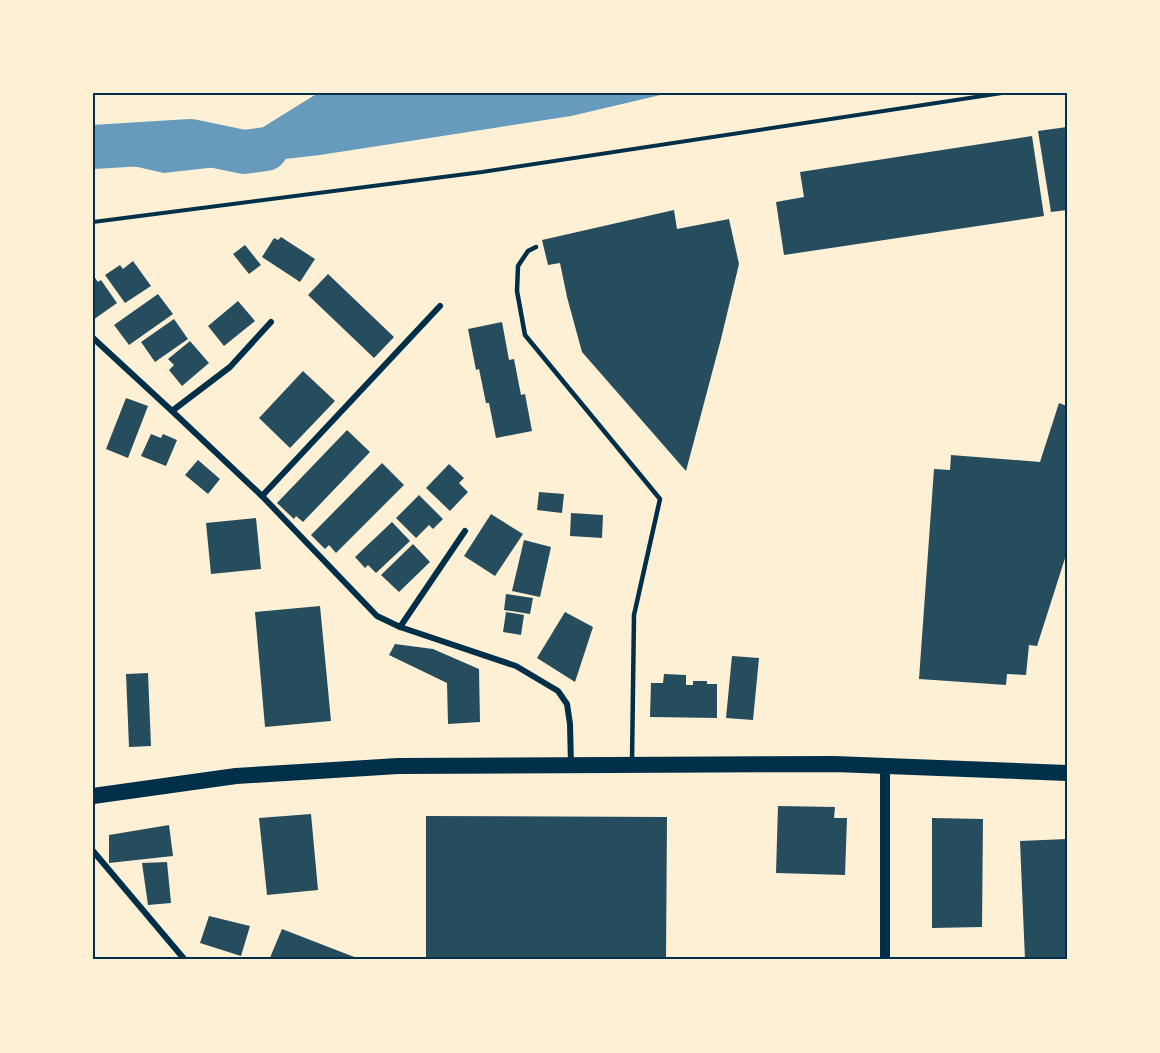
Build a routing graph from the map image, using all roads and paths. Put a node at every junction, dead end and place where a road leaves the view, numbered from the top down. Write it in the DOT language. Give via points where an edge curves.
graph roads {
  1 [pos="1002,93"];
  2 [pos="93,222"];
  3 [pos="536,247"];
  4 [pos="440,306"];
  5 [pos="271,322"];
  6 [pos="93,338"];
  7 [pos="172,411"];
  8 [pos="262,496"];
  9 [pos="465,531"];
  10 [pos="400,627"];
  11 [pos="570,765"];
  12 [pos="632,765"];
  13 [pos="885,766"];
  14 [pos="1067,773"];
  15 [pos="93,796"];
  16 [pos="93,850"];
  17 [pos="185,960"];
  18 [pos="885,960"];
  1 -- 2 [label="path" via="482,172"];
  3 -- 12 [label="lane" via="528,251 518,266 517,291 525,335 660,499 634,615"];
  4 -- 8 [label="street"];
  5 -- 7 [label="street" via="230,367"];
  6 -- 7 [label="street"];
  7 -- 8 [label="street"];
  8 -- 10 [label="street" via="377,616"];
  9 -- 10 [label="street"];
  10 -- 11 [label="street" via="516,666 558,691 567,704"];
  11 -- 12 [label="highway"];
  11 -- 15 [label="highway" via="398,766 236,776"];
  12 -- 13 [label="highway"];
  13 -- 14 [label="highway"];
  13 -- 18 [label="street"];
  16 -- 17 [label="street"];
}
